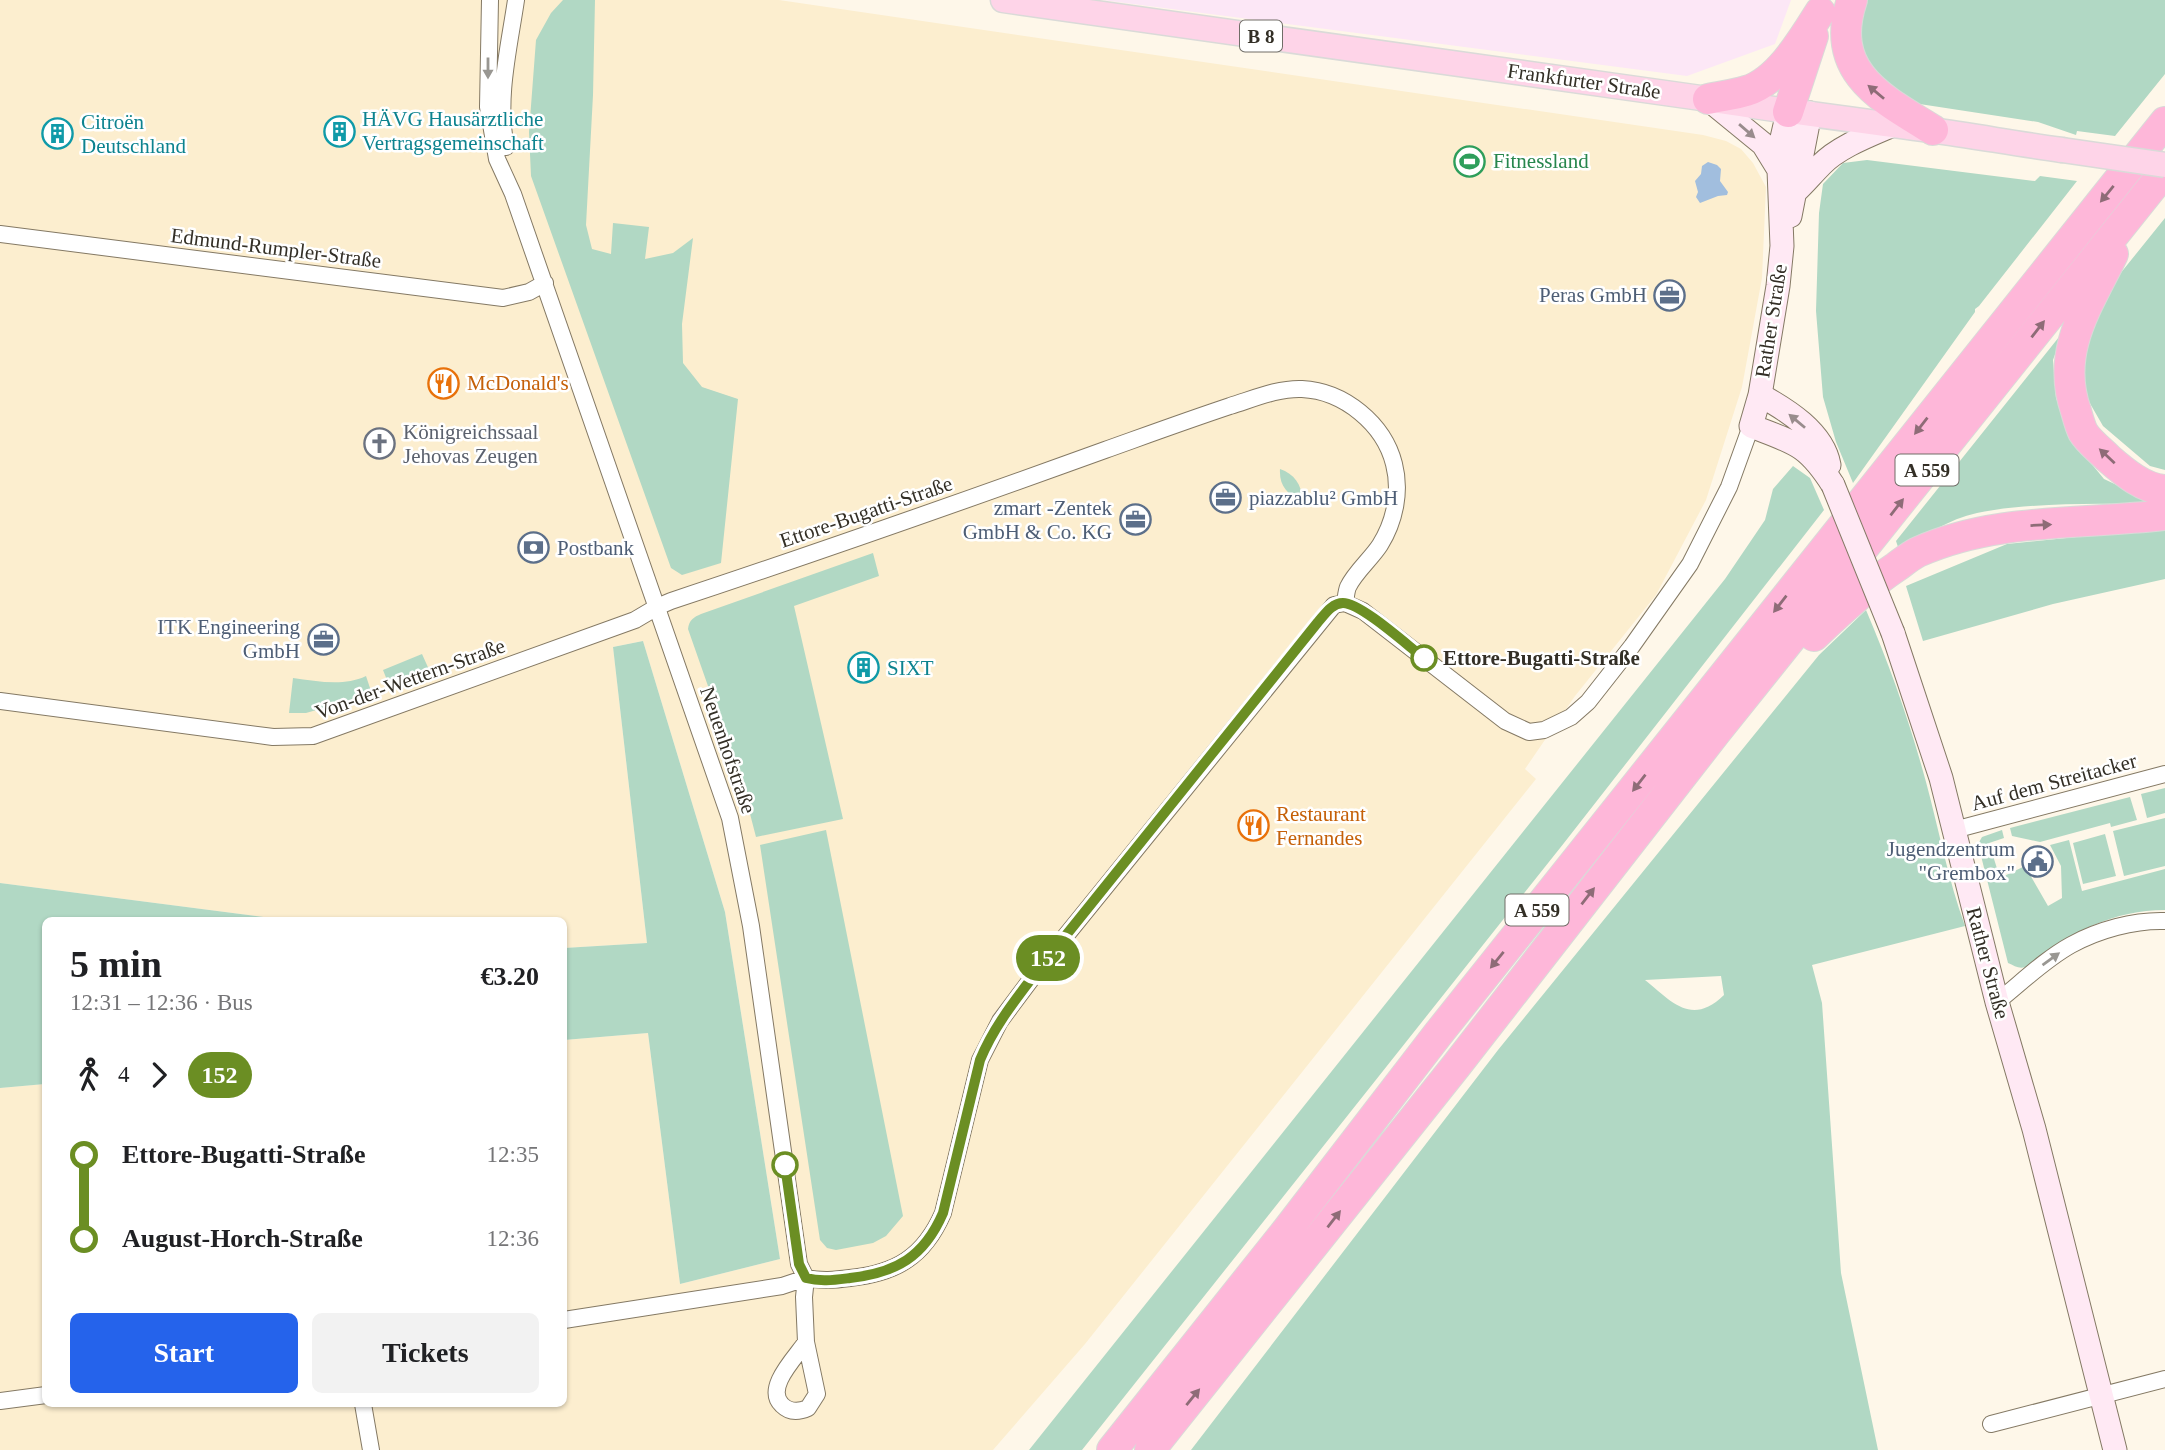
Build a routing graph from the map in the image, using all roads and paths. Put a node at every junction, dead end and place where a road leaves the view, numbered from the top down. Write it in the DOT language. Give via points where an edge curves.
graph roads {
  1 [pos="490,0"];
  2 [pos="516,0"];
  3 [pos="1003,0"];
  4 [pos="1837,5"];
  5 [pos="1708,99"];
  6 [pos="1799,112"];
  7 [pos="2165,122"];
  8 [pos="1893,125"];
  9 [pos="1933,130"];
  10 [pos="2165,165"];
  11 [pos="1779,170"];
  12 [pos="2165,171"];
  13 [pos="1794,193"];
  14 [pos="513,194"];
  15 [pos="2136,206"];
  16 [pos="0,234"];
  17 [pos="1782,246"];
  18 [pos="545,283"];
  19 [pos="1760,395"];
  20 [pos="1751,426"];
  21 [pos="1824,459"];
  22 [pos="2165,490"];
  23 [pos="2165,515"];
  24 [pos="1345,603"];
  25 [pos="657,607"];
  26 [pos="0,701"];
  27 [pos="1716,732"];
  28 [pos="2165,774"];
  29 [pos="1954,830"];
  30 [pos="2165,921"];
  31 [pos="1997,1002"];
  32 [pos="806,1278"];
  33 [pos="567,1320"];
  34 [pos="806,1342"];
  35 [pos="2165,1379"];
  36 [pos="2102,1395"];
  37 [pos="42,1396"];
  38 [pos="0,1401"];
  39 [pos="364,1407"];
  40 [pos="1991,1424"];
  41 [pos="371,1450"];
  42 [pos="1112,1450"];
  43 [pos="1150,1450"];
  44 [pos="2115,1450"];
  1 -- 14 [label="street, Neuenhofstraße, one-way" via="488,107 497,159"];
  2 -- 14 [label="street, Neuenhofstraße" via="502,96"];
  3 -- 5 [label="main road, Frankfurter Straße / B 8"];
  4 -- 5 [label="highway" via="1760,85"];
  4 -- 6 [label="highway" via="1841,21"];
  9 -- 4 [label="highway, one-way" via="1886,101 1858,75"];
  5 -- 6 [label="main road, Frankfurter Straße / B 8"];
  5 -- 11 [label="street, one-way" via="1763,145"];
  6 -- 8 [label="main road, Frankfurter Straße / B 8"];
  6 -- 11 [label="street, Rather Straße" via="1782,138"];
  6 -- 13 [label="street, Rather Straße"];
  7 -- 42 [label="highway, A 559, one-way"];
  8 -- 9 [label="main road, Frankfurter Straße / B 8"];
  8 -- 13 [label="street" via="1830,157"];
  9 -- 10 [label="main road, Frankfurter Straße / B 8, bridge"];
  11 -- 17 [label="street, Rather Straße"];
  12 -- 15 [label="highway, A 559"];
  13 -- 17 [label="street, Rather Straße"];
  14 -- 18 [label="street, Neuenhofstraße"];
  22 -- 15 [label="highway, one-way" via="2143,483 2110,459 2084,433 2071,398 2068,360 2078,324"];
  27 -- 15 [label="highway, A 559, one-way"];
  16 -- 18 [label="street, Edmund-Rumpler-Straße" via="503,298"];
  17 -- 19 [label="street, Rather Straße"];
  18 -- 25 [label="street, Neuenhofstraße"];
  19 -- 20 [label="street, Rather Straße"];
  21 -- 19 [label="street, Rather Straße, one-way" via="1821,443"];
  20 -- 21 [label="street"];
  20 -- 24 [label="street" via="1729,487 1690,564 1588,702 1571,717 1544,730 1530,732 1504,721 1363,611"];
  21 -- 29 [label="street, Rather Straße, bridge" via="1894,633"];
  27 -- 23 [label="highway, one-way" via="1856,597 1916,553 2011,526"];
  24 -- 25 [label="street, Ettore-Bugatti-Straße" via="1348,587 1389,527 1398,491 1394,464 1377,427 1360,412 1329,394 1298,389 1270,393 1182,422"];
  24 -- 32 [label="street, Ettore-Bugatti-Straße" via="1334,606 1318,622 1000,1021 980,1060 943,1213 925,1246 902,1264 867,1276"];
  25 -- 26 [label="street, Von-der-Wettern-Straße" via="635,620 313,736 272,737"];
  25 -- 32 [label="street, Neuenhofstraße" via="730,818 751,926 799,1264"];
  43 -- 27 [label="highway, A 559, one-way"];
  28 -- 29 [label="street, Auf dem Streitacker"];
  29 -- 31 [label="street, Rather Straße"];
  31 -- 30 [label="street, one-way" via="2071,945 2128,925"];
  31 -- 36 [label="street, Rather Straße"];
  32 -- 33 [label="street, Ettore-Bugatti-Straße" via="782,1286"];
  32 -- 34 [label="street, Neuenhofstraße"];
  35 -- 36 [label="street"];
  36 -- 40 [label="street"];
  36 -- 44 [label="street, Rather Straße"];
  37 -- 38 [label="street"];
  39 -- 41 [label="street"];
}
